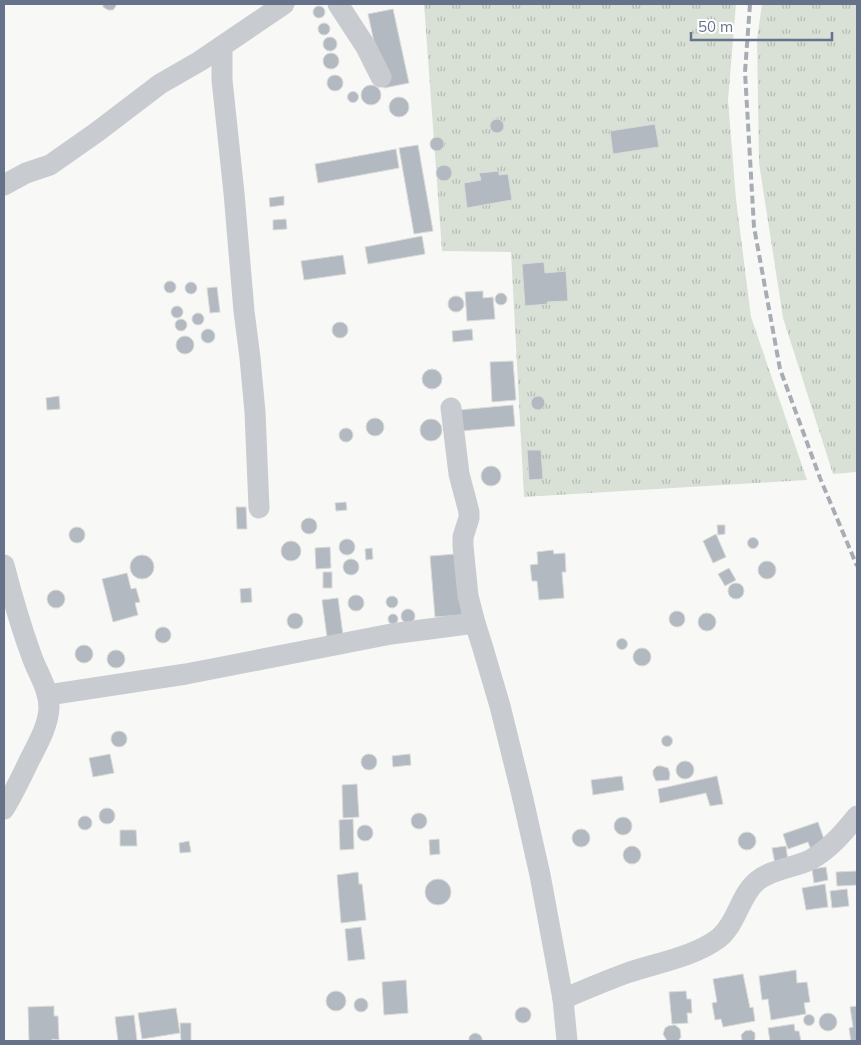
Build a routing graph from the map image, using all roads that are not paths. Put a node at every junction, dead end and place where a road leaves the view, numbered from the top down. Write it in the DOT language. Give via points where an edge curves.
graph roads {
  1 [pos="284,4"];
  2 [pos="338,4"];
  3 [pos="222,46"];
  4 [pos="381,77"];
  5 [pos="4,185"];
  6 [pos="451,408"];
  7 [pos="259,508"];
  8 [pos="4,565"];
  9 [pos="475,623"];
  10 [pos="48,695"];
  11 [pos="4,809"];
  12 [pos="857,816"];
  13 [pos="563,999"];
  14 [pos="567,1041"];
  1 -- 3 [label="street"];
  2 -- 4 [label="street"];
  3 -- 5 [label="street" via="160,84 50,165"];
  3 -- 7 [label="street" via="222,80 255,412"];
  6 -- 9 [label="street" via="459,474 469,512 463,546 468,596"];
  8 -- 10 [label="street" via="16,611"];
  9 -- 10 [label="street" via="391,634 186,674"];
  9 -- 13 [label="street" via="522,795"];
  10 -- 11 [label="street" via="44,730"];
  12 -- 13 [label="street" via="816,856 757,882 728,929 702,948 626,973"];
  13 -- 14 [label="street"];
}
